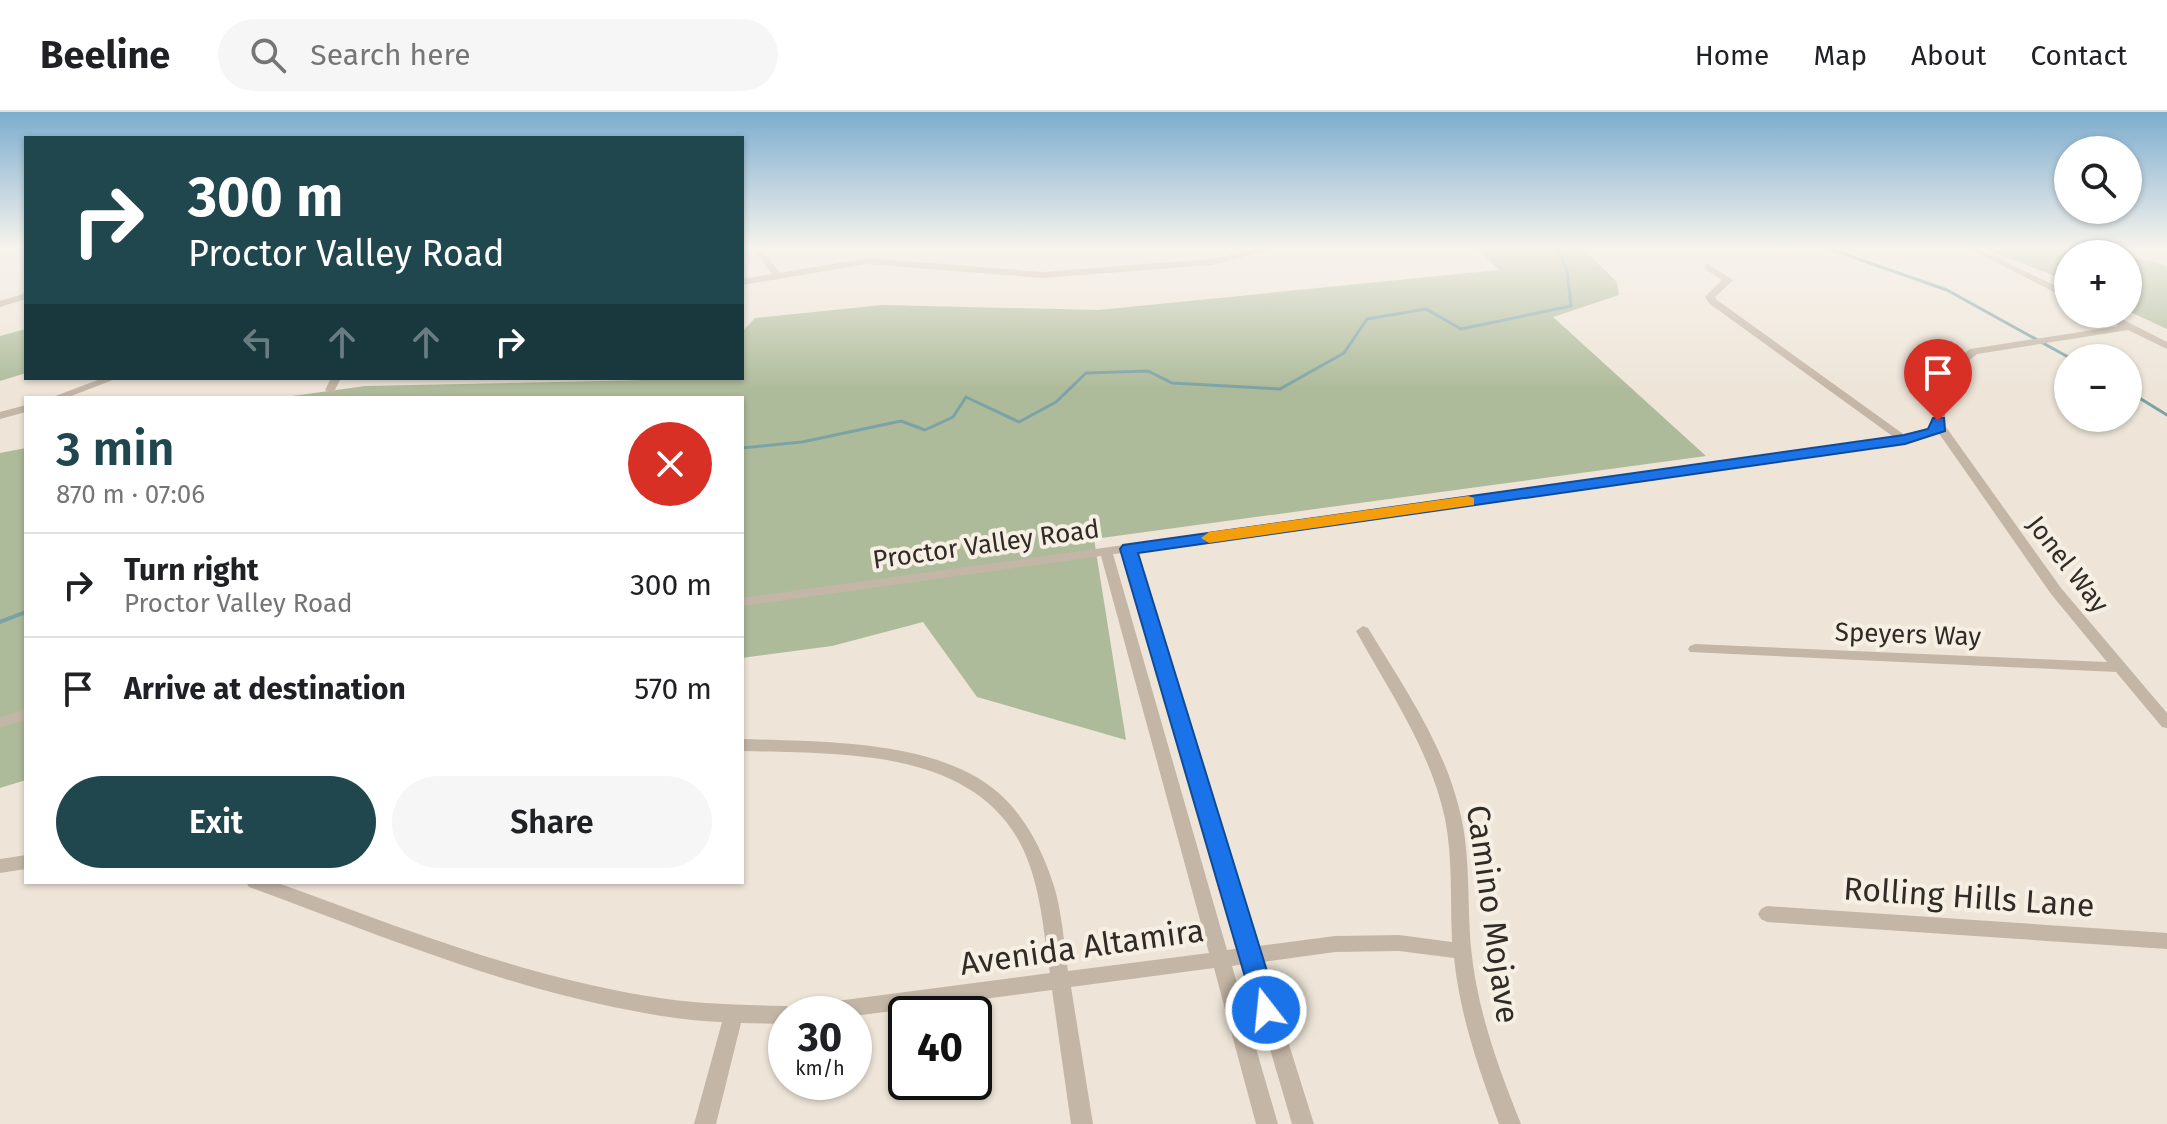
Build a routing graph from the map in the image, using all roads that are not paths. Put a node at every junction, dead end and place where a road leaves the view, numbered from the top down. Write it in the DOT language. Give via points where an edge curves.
graph roads {
  1 [pos="1712,295"];
  2 [pos="24,297"];
  3 [pos="0,304"];
  4 [pos="2122,328"];
  5 [pos="2131,328"];
  6 [pos="2167,346"];
  7 [pos="107,380"];
  8 [pos="335,380"];
  9 [pos="330,390"];
  10 [pos="61,396"];
  11 [pos="24,409"];
  12 [pos="0,416"];
  13 [pos="1940,427"];
  14 [pos="1905,440"];
  15 [pos="1129,549"];
  16 [pos="1106,552"];
  17 [pos="744,602"];
  18 [pos="1363,631"];
  19 [pos="1695,649"];
  20 [pos="2119,667"];
  21 [pos="24,716"];
  22 [pos="0,722"];
  23 [pos="2167,723"];
  24 [pos="744,745"];
  25 [pos="24,862"];
  26 [pos="0,866"];
  27 [pos="261,884"];
  28 [pos="1767,914"];
  29 [pos="2167,941"];
  30 [pos="1462,951"];
  31 [pos="1252,955"];
  32 [pos="1219,959"];
  33 [pos="1058,980"];
  34 [pos="872,1005"];
  35 [pos="768,1016"];
  36 [pos="733,1017"];
  37 [pos="705,1124"];
  38 [pos="1082,1124"];
  39 [pos="1267,1124"];
  40 [pos="1303,1124"];
  41 [pos="1510,1124"];
  1 -- 14 [label="street" via="1713,302"];
  2 -- 3 [label="street"];
  4 -- 13 [label="street" via="1968,354 1943,389 1936,415"];
  5 -- 6 [label="street"];
  7 -- 10 [label="street"];
  8 -- 9 [label="street"];
  11 -- 12 [label="street"];
  13 -- 14 [label="street, Proctor Valley Road"];
  13 -- 20 [label="street, Jonel Way" via="2056,591"];
  14 -- 15 [label="street, Proctor Valley Road"];
  15 -- 16 [label="street, Proctor Valley Road"];
  15 -- 31 [label="street"];
  16 -- 17 [label="street, Proctor Valley Road"];
  16 -- 32 [label="street"];
  18 -- 30 [label="street, Camino Mojave" via="1424,741 1451,806"];
  19 -- 20 [label="street, Speyers Way"];
  20 -- 23 [label="street, Jonel Way"];
  21 -- 22 [label="street"];
  24 -- 33 [label="street" via="919,759 987,790 1018,823 1036,853"];
  25 -- 26 [label="street"];
  27 -- 36 [label="street" via="530,980 627,1004"];
  28 -- 29 [label="street, Rolling Hills Lane"];
  30 -- 31 [label="street, Avenida Altamira" via="1399,943 1335,944"];
  30 -- 41 [label="street, Camino Mojave" via="1476,1028"];
  31 -- 32 [label="street, Avenida Altamira"];
  31 -- 40 [label="street"];
  32 -- 33 [label="street, Avenida Altamira"];
  32 -- 39 [label="street"];
  33 -- 34 [label="street, Avenida Altamira"];
  33 -- 38 [label="street"];
  35 -- 36 [label="street"];
  36 -- 37 [label="street"];
}
